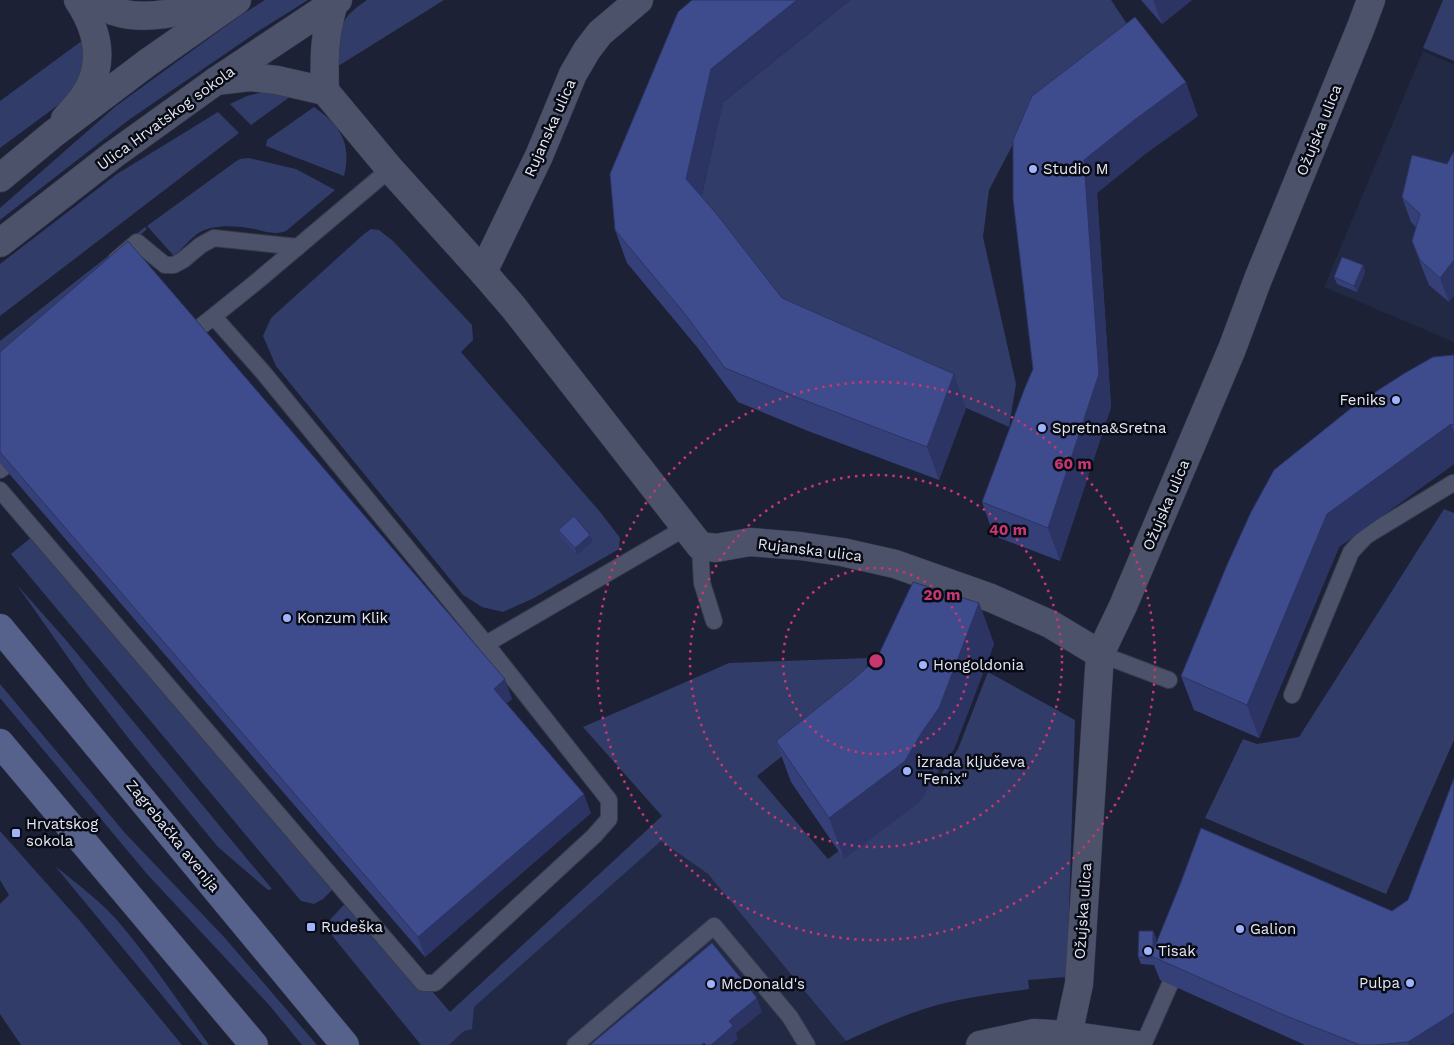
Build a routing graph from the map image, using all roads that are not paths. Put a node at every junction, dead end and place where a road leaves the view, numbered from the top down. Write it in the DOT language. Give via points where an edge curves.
graph roads {
  1 [pos="78,0"];
  2 [pos="92,0"];
  3 [pos="220,0"];
  4 [pos="236,0"];
  5 [pos="639,0"];
  6 [pos="1371,0"];
  7 [pos="337,1"];
  8 [pos="216,81"];
  9 [pos="325,91"];
  10 [pos="53,134"];
  11 [pos="390,169"];
  12 [pos="0,178"];
  13 [pos="0,243"];
  14 [pos="298,247"];
  15 [pos="107,267"];
  16 [pos="483,272"];
  17 [pos="214,317"];
  18 [pos="172,349"];
  19 [pos="35,445"];
  20 [pos="0,470"];
  21 [pos="1454,484"];
  22 [pos="0,490"];
  23 [pos="692,537"];
  24 [pos="714,621"];
  25 [pos="0,628"];
  26 [pos="486,644"];
  27 [pos="1100,654"];
  28 [pos="1169,680"];
  29 [pos="1292,695"];
  30 [pos="0,743"];
  31 [pos="1186,948"];
  32 [pos="1068,1035"];
  33 [pos="800,1043"];
  34 [pos="254,1045"];
  35 [pos="345,1045"];
  36 [pos="575,1045"];
  37 [pos="980,1045"];
  38 [pos="1138,1045"];
  39 [pos="1143,1045"];
  1 -- 10 [label="street" via="93,26 97,44 95,75"];
  2 -- 3 [label="street" via="114,11 157,16"];
  4 -- 10 [label="street"];
  5 -- 16 [label="street, Rujanska ulica" via="600,33 586,50"];
  6 -- 27 [label="street, Ožujska ulica" via="1232,349 1124,606"];
  7 -- 8 [label="street, Ulica Hrvatskog sokola"];
  7 -- 9 [label="street" via="326,39"];
  8 -- 9 [label="street" via="250,77"];
  8 -- 13 [label="street, Ulica Hrvatskog sokola" via="113,155"];
  9 -- 11 [label="street"];
  10 -- 12 [label="street"];
  11 -- 14 [label="lane"];
  11 -- 16 [label="street"];
  14 -- 15 [label="lane" via="214,238 174,265 165,265 138,242"];
  14 -- 17 [label="lane"];
  16 -- 23 [label="street"];
  17 -- 18 [label="lane"];
  17 -- 26 [label="lane"];
  19 -- 20 [label="lane"];
  21 -- 29 [label="lane" via="1366,536 1351,552"];
  22 -- 26 [label="lane" via="423,983 435,982 609,819 609,800"];
  23 -- 24 [label="lane"];
  23 -- 26 [label="lane"];
  23 -- 27 [label="street, Rujanska ulica" via="716,548 750,542 800,546 896,564 991,598 1050,624"];
  25 -- 35 [label="main road, Zagrebačka avenija"];
  27 -- 28 [label="lane"];
  27 -- 32 [label="street, Ožujska ulica" via="1078,984"];
  30 -- 34 [label="main road"];
  31 -- 39 [label="lane"];
  32 -- 37 [label="street" via="1034,1033"];
  32 -- 38 [label="street"];
  33 -- 36 [label="lane" via="790,1017 714,926"];
}
